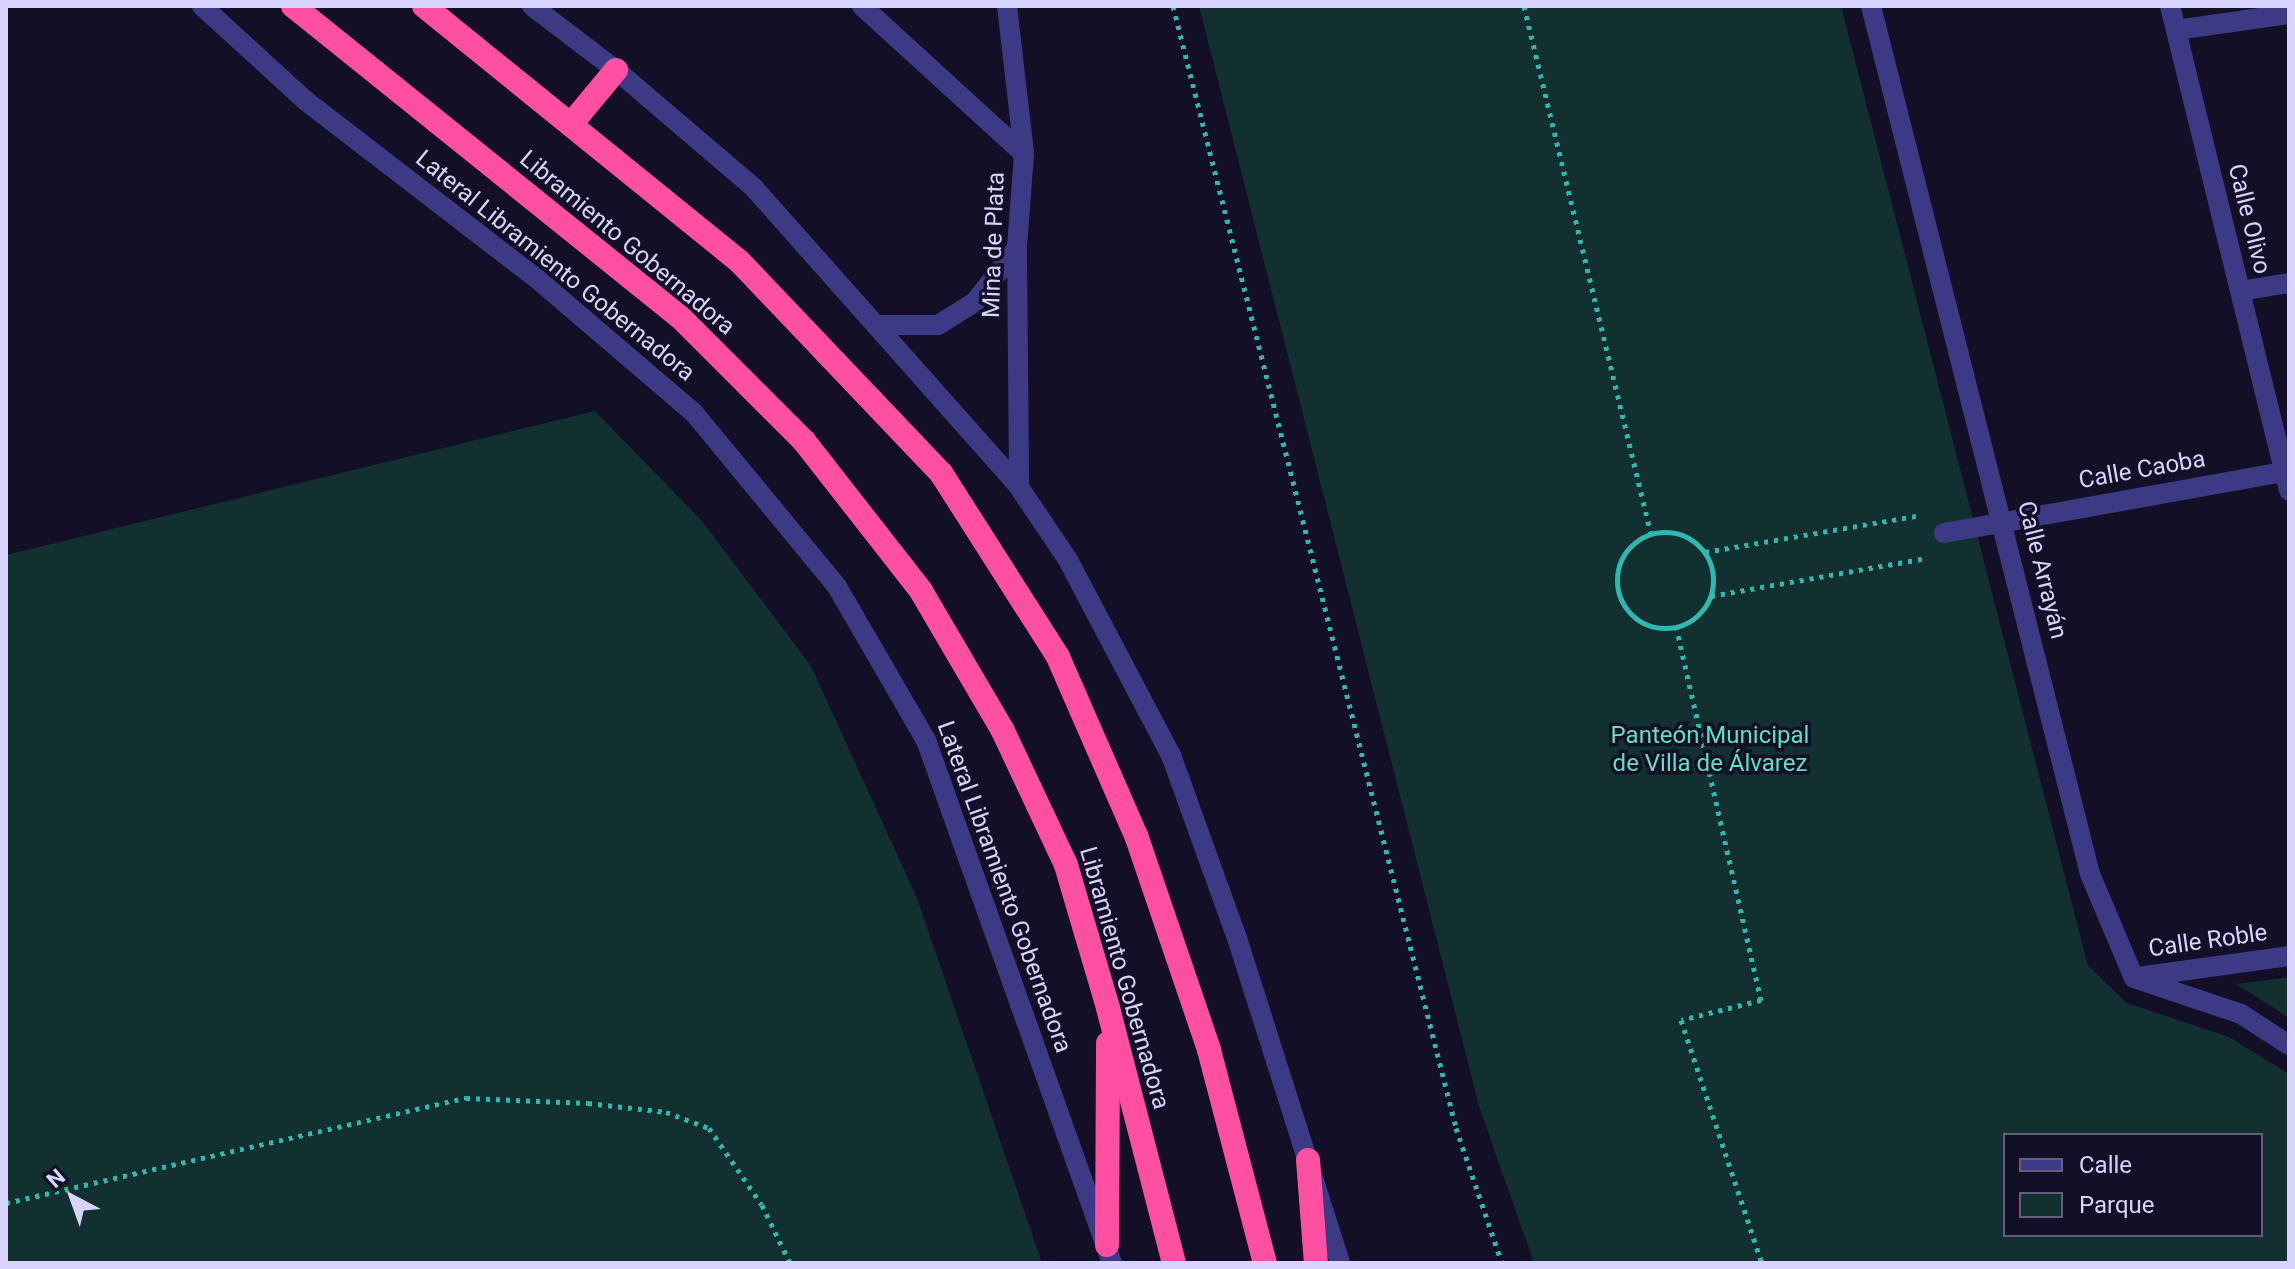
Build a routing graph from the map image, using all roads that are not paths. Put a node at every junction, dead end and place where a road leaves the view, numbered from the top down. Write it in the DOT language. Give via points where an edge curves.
graph roads {
  1 [pos="202,6"];
  2 [pos="293,6"];
  3 [pos="424,6"];
  4 [pos="532,6"];
  5 [pos="862,6"];
  6 [pos="1007,6"];
  7 [pos="1871,6"];
  8 [pos="2170,6"];
  9 [pos="2289,14"];
  10 [pos="2176,30"];
  11 [pos="616,70"];
  12 [pos="572,123"];
  13 [pos="1024,154"];
  14 [pos="1017,248"];
  15 [pos="2289,283"];
  16 [pos="2240,291"];
  17 [pos="876,325"];
  18 [pos="2287,478"];
  19 [pos="1019,487"];
  20 [pos="2003,521"];
  21 [pos="1944,533"];
  22 [pos="2289,956"];
  23 [pos="2134,978"];
  24 [pos="1108,1008"];
  25 [pos="2289,1045"];
  26 [pos="1308,1160"];
  27 [pos="1109,1254"];
  28 [pos="1174,1263"];
  29 [pos="1265,1263"];
  30 [pos="1316,1263"];
  31 [pos="1340,1263"];
  1 -- 27 [label="street, Lateral Libramiento Gobernadora" via="306,101 536,278 694,413 836,585 926,740"];
  2 -- 24 [label="highway, Libramiento Gobernadora" via="680,317 804,441 921,591 1003,731 1066,865"];
  3 -- 12 [label="highway, Libramiento Gobernadora"];
  4 -- 11 [label="street"];
  5 -- 13 [label="street"];
  6 -- 13 [label="street, Mina de Plata"];
  7 -- 20 [label="street, Calle Arrayán"];
  8 -- 10 [label="street, Calle Olivo"];
  9 -- 10 [label="street"];
  10 -- 16 [label="street, Calle Olivo"];
  11 -- 12 [label="highway"];
  11 -- 17 [label="street" via="754,188"];
  12 -- 29 [label="highway, Libramiento Gobernadora" via="739,261 941,473 1058,657 1137,838 1209,1050"];
  13 -- 14 [label="street, Mina de Plata"];
  14 -- 17 [label="street" via="975,302 938,325"];
  14 -- 19 [label="street, Mina de Plata"];
  15 -- 16 [label="street"];
  16 -- 18 [label="street, Calle Olivo"];
  17 -- 19 [label="street"];
  18 -- 20 [label="street, Calle Caoba"];
  19 -- 26 [label="street" via="1068,560 1171,755"];
  20 -- 21 [label="street, Calle Caoba"];
  20 -- 23 [label="street, Calle Arrayán" via="2090,874"];
  22 -- 23 [label="street, Calle Roble"];
  23 -- 25 [label="street" via="2241,1014"];
  24 -- 27 [label="highway"];
  24 -- 28 [label="highway, Libramiento Gobernadora"];
  26 -- 30 [label="highway"];
  26 -- 31 [label="street"];
}
